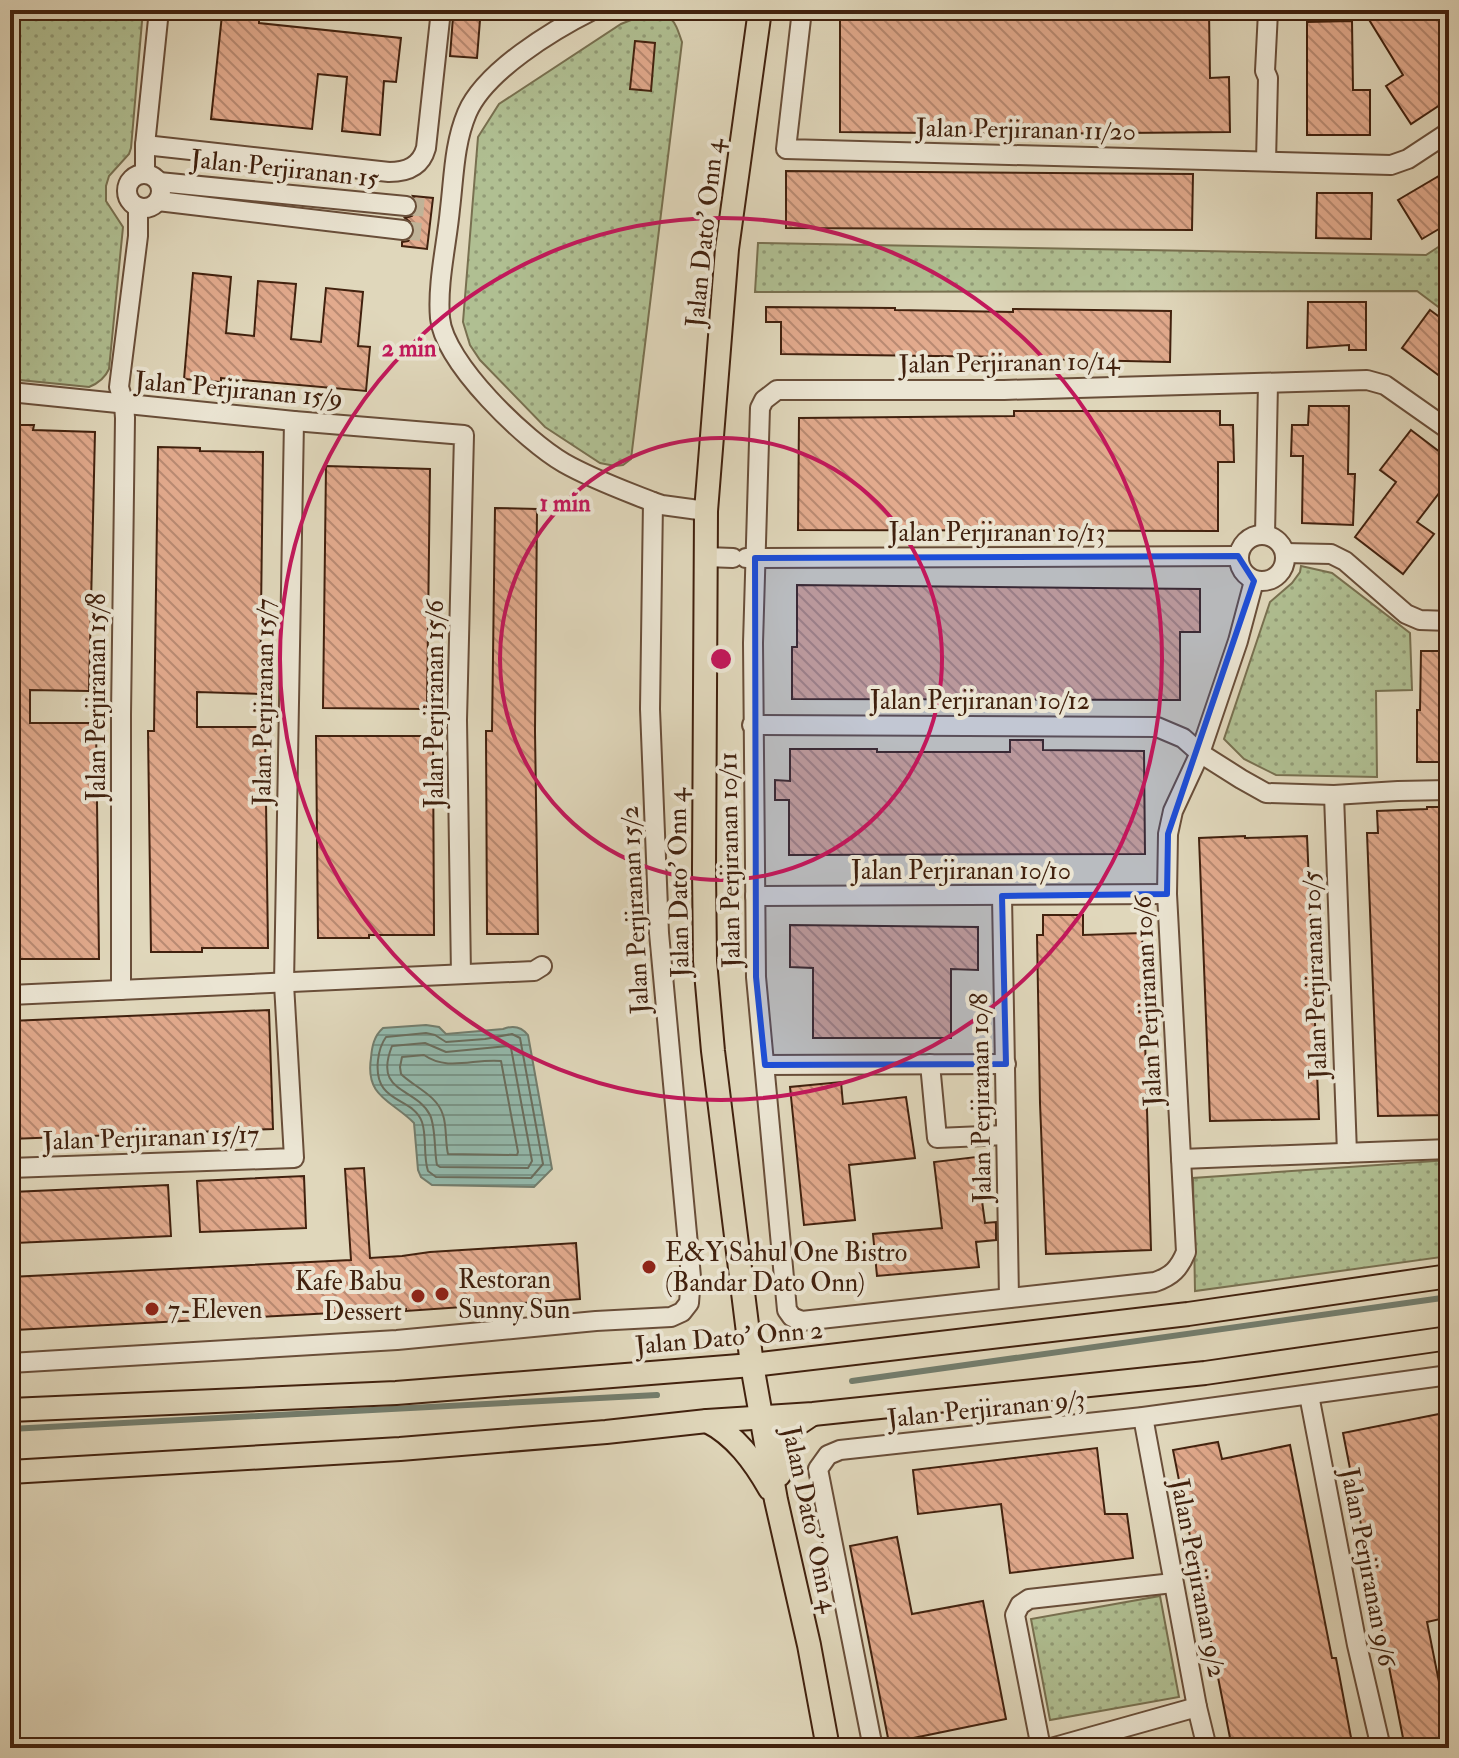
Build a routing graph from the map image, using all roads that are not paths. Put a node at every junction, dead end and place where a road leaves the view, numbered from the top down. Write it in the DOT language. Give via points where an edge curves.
graph roads {
  1 [pos="159,10"];
  2 [pos="441,10"];
  3 [pos="593,10"];
  4 [pos="760,10"];
  5 [pos="802,10"];
  6 [pos="1264,11"];
  7 [pos="1449,132"];
  8 [pos="145,145"];
  9 [pos="1266,161"];
  10 [pos="152,178"];
  11 [pos="158,201"];
  12 [pos="406,206"];
  13 [pos="138,207"];
  14 [pos="403,230"];
  15 [pos="1268,383"];
  16 [pos="10,392"];
  17 [pos="124,404"];
  18 [pos="760,408"];
  19 [pos="294,421"];
  20 [pos="1449,430"];
  21 [pos="464,435"];
  22 [pos="653,502"];
  23 [pos="706,511"];
  24 [pos="1265,535"];
  25 [pos="1285,553"];
  26 [pos="1238,556"];
  27 [pos="706,557"];
  28 [pos="745,558"];
  29 [pos="1254,581"];
  30 [pos="1449,621"];
  31 [pos="752,725"];
  32 [pos="1200,753"];
  33 [pos="1449,790"];
  34 [pos="1334,795"];
  35 [pos="1167,894"];
  36 [pos="755,896"];
  37 [pos="1002,896"];
  38 [pos="542,966"];
  39 [pos="461,974"];
  40 [pos="284,984"];
  41 [pos="121,990"];
  42 [pos="10,995"];
  43 [pos="930,1064"];
  44 [pos="1006,1064"];
  45 [pos="765,1065"];
  46 [pos="1006,1135"];
  47 [pos="1449,1149"];
  48 [pos="1347,1153"];
  49 [pos="294,1158"];
  50 [pos="1181,1159"];
  51 [pos="10,1168"];
  52 [pos="1449,1276"];
  53 [pos="1009,1298"];
  54 [pos="1449,1338"];
  55 [pos="10,1363"];
  56 [pos="752,1365"];
  57 [pos="1449,1375"];
  58 [pos="1309,1395"];
  59 [pos="16,1407"];
  60 [pos="813,1414"];
  61 [pos="761,1417"];
  62 [pos="1143,1417"];
  63 [pos="707,1421"];
  64 [pos="10,1472"];
  65 [pos="776,1500"];
  66 [pos="1173,1583"];
  67 [pos="1197,1707"];
  68 [pos="828,1748"];
  69 [pos="873,1748"];
  70 [pos="1041,1748"];
  71 [pos="1051,1748"];
  72 [pos="1207,1748"];
  73 [pos="1381,1748"];
  1 -- 8 [label="street"];
  2 -- 8 [label="street" via="426,148 405,172"];
  3 -- 22 [label="street" via="520,55 484,87 468,111 441,209 440,317 452,352 521,431 582,473"];
  4 -- 23 [label="main road, Jalan Dato' Onn 4" via="727,249"];
  5 -- 9 [label="street, Jalan Perjiranan 11/20" via="786,149"];
  6 -- 9 [label="street"];
  7 -- 9 [label="street, Jalan Perjiranan 11/20" via="1391,165"];
  8 -- 10 [label="street"];
  10 -- 11 [label="street" via="161,195"];
  10 -- 12 [label="street, Jalan Perjiranan 15"];
  10 -- 13 [label="street" via="128,184 128,197"];
  11 -- 13 [label="street"];
  11 -- 14 [label="street, Jalan Perjiranan 15"];
  13 -- 17 [label="street, Jalan Perjiranan 15/8" via="119,387"];
  15 -- 18 [label="street, Jalan Perjiranan 10/14" via="777,390"];
  15 -- 20 [label="street, Jalan Perjiranan 10/14" via="1367,380 1385,385"];
  15 -- 24 [label="street"];
  16 -- 17 [label="street, Jalan Perjiranan 15/9"];
  17 -- 19 [label="street, Jalan Perjiranan 15/9"];
  17 -- 41 [label="street, Jalan Perjiranan 15/8"];
  18 -- 28 [label="street, Jalan Perjiranan 10/11"];
  19 -- 21 [label="street, Jalan Perjiranan 15/9"];
  19 -- 40 [label="street, Jalan Perjiranan 15/7"];
  21 -- 39 [label="street, Jalan Perjiranan 15/6" via="457,720"];
  22 -- 23 [label="street"];
  22 -- 55 [label="street, Jalan Perjiranan 15/2" via="650,709 659,933 691,1277 689,1303 671,1317"];
  23 -- 27 [label="main road, Jalan Dato' Onn 4"];
  24 -- 25 [label="street" via="1278,541"];
  24 -- 26 [label="street" via="1244,542"];
  25 -- 29 [label="street" via="1284,567 1275,578"];
  25 -- 30 [label="street" via="1331,554 1406,614"];
  26 -- 28 [label="street, Jalan Perjiranan 10/13"];
  26 -- 29 [label="street" via="1242,571"];
  27 -- 28 [label="street, Jalan Perjiranan 10/13"];
  27 -- 56 [label="main road, Jalan Dato' Onn 4" via="705,961"];
  28 -- 31 [label="street, Jalan Perjiranan 10/11"];
  29 -- 32 [label="street, Jalan Perjiranan 10/6"];
  31 -- 32 [label="street, Jalan Perjiranan 10/12" via="1157,727 1183,738"];
  31 -- 36 [label="street, Jalan Perjiranan 10/11"];
  32 -- 34 [label="street, Jalan Perjiranan 10/12" via="1266,793"];
  32 -- 35 [label="street, Jalan Perjiranan 10/6" via="1173,811"];
  33 -- 34 [label="street, Jalan Perjiranan 10/12"];
  34 -- 48 [label="street, Jalan Perjiranan 10/5"];
  35 -- 37 [label="street, Jalan Perjiranan 10/10"];
  35 -- 50 [label="street, Jalan Perjiranan 10/6"];
  36 -- 37 [label="street, Jalan Perjiranan 10/10"];
  36 -- 45 [label="street, Jalan Perjiranan 10/11"];
  37 -- 44 [label="street, Jalan Perjiranan 10/8"];
  38 -- 39 [label="street" via="534,971"];
  39 -- 40 [label="street"];
  40 -- 41 [label="street"];
  40 -- 49 [label="street, Jalan Perjiranan 15/7"];
  41 -- 42 [label="street"];
  43 -- 44 [label="street"];
  43 -- 45 [label="street"];
  43 -- 46 [label="street" via="937,1138"];
  44 -- 46 [label="street, Jalan Perjiranan 10/8"];
  45 -- 53 [label="street, Jalan Perjiranan 10/11" via="794,1316"];
  46 -- 53 [label="street, Jalan Perjiranan 10/8"];
  47 -- 48 [label="street"];
  48 -- 50 [label="street"];
  49 -- 51 [label="street, Jalan Perjiranan 15/17"];
  50 -- 53 [label="street, Jalan Perjiranan 10/6" via="1186,1252 1169,1277"];
  52 -- 56 [label="main road, Jalan Dato' Onn 2" via="1188,1314"];
  54 -- 60 [label="main road" via="1205,1373"];
  56 -- 59 [label="main road, Jalan Dato' Onn 2" via="396,1393"];
  56 -- 61 [label="main road, Jalan Dato' Onn 4"];
  57 -- 58 [label="street, Jalan Perjiranan 9/3"];
  58 -- 62 [label="street, Jalan Perjiranan 9/3"];
  58 -- 73 [label="street, Jalan Perjiranan 9/6"];
  60 -- 61 [label="main road"];
  60 -- 65 [label="main road" via="790,1429 784,1442"];
  61 -- 63 [label="main road"];
  61 -- 65 [label="main road, Jalan Dato' Onn 4"];
  62 -- 66 [label="street, Jalan Perjiranan 9/2"];
  62 -- 69 [label="street, Jalan Perjiranan 9/3" via="840,1450 823,1461 818,1469"];
  63 -- 64 [label="main road" via="400,1449"];
  63 -- 65 [label="main road" via="745,1451"];
  65 -- 68 [label="main road, Jalan Dato' Onn 4"];
  66 -- 67 [label="street, Jalan Perjiranan 9/2"];
  66 -- 70 [label="street" via="1029,1599 1020,1605 1015,1615"];
  67 -- 71 [label="street"];
  67 -- 72 [label="street, Jalan Perjiranan 9/2"];
}
